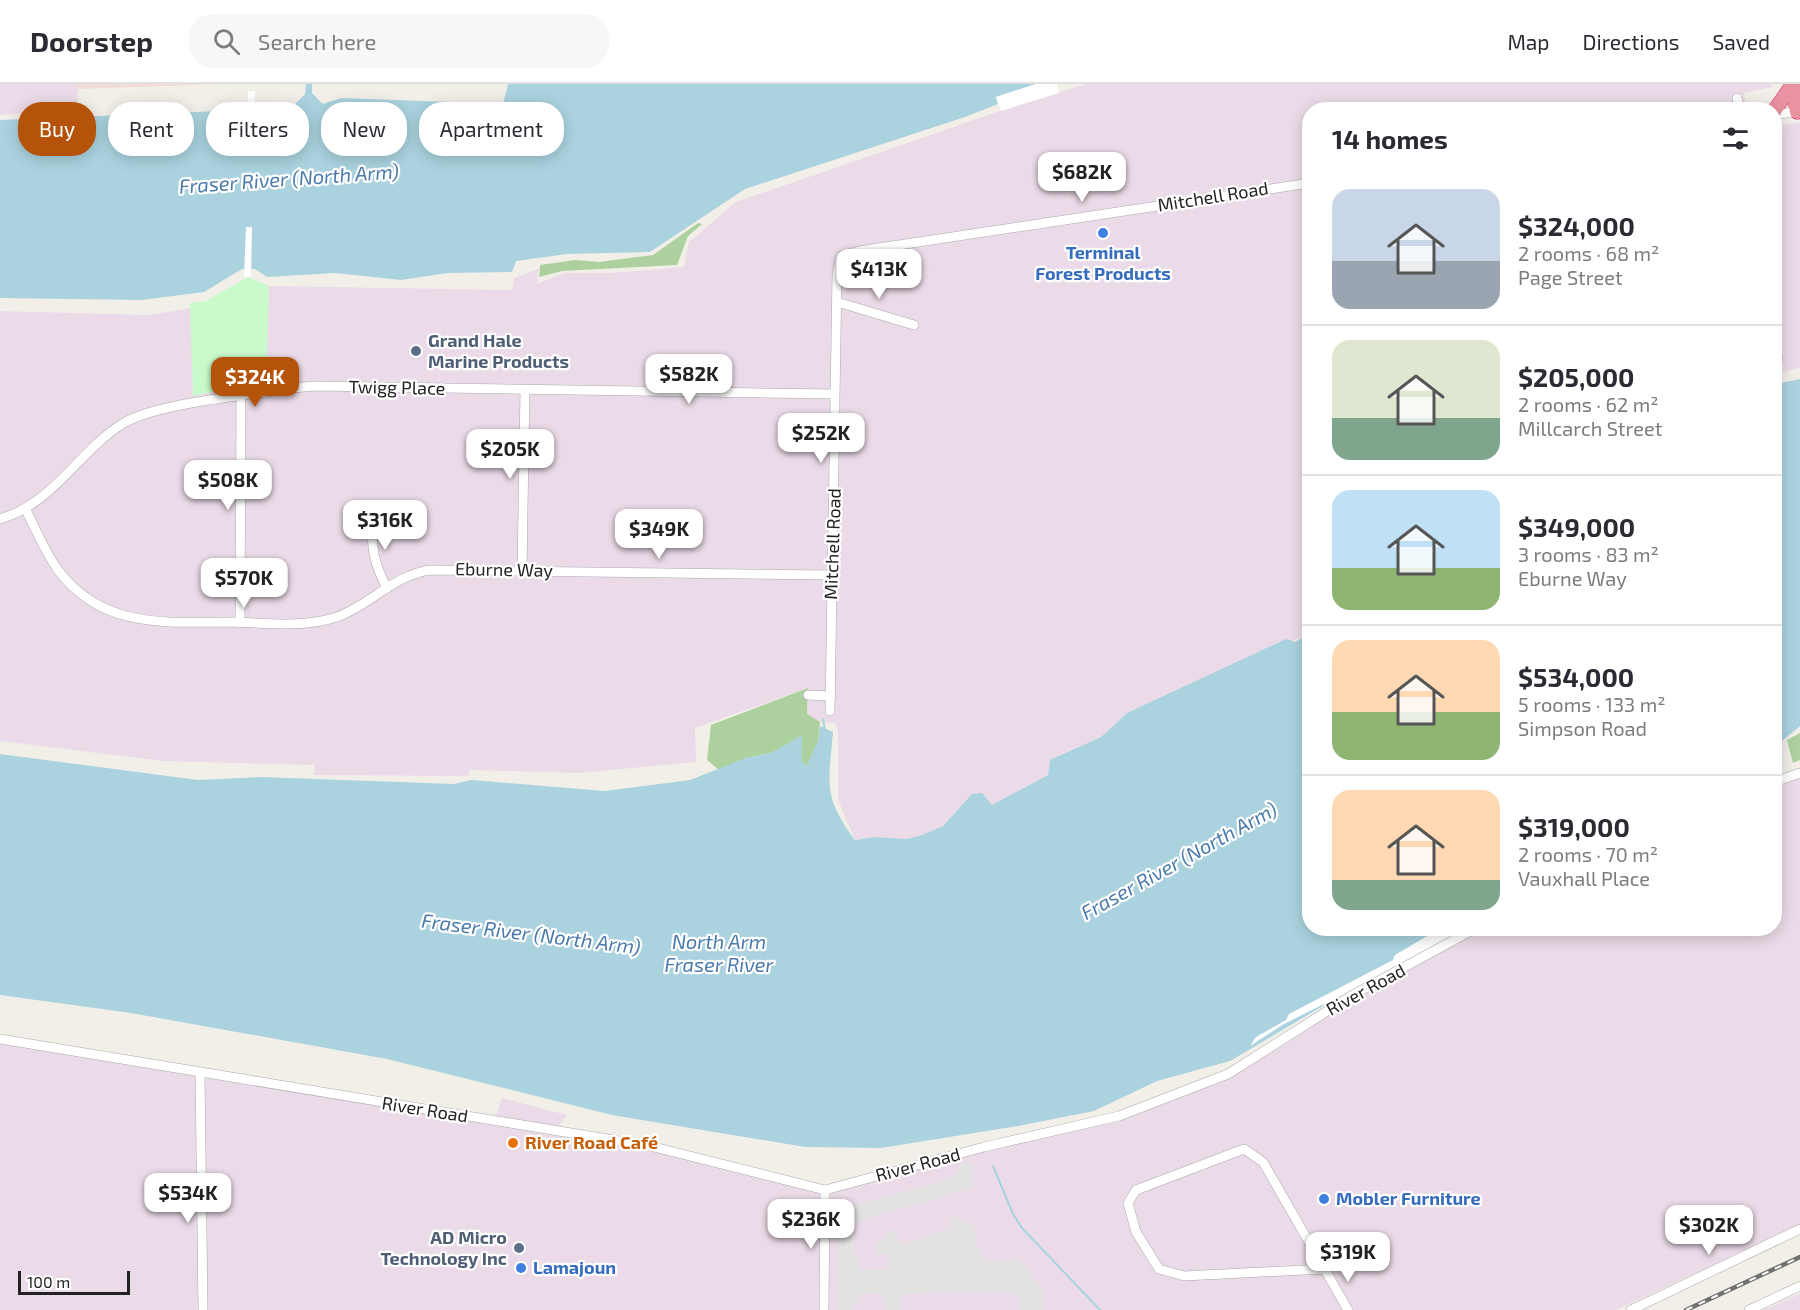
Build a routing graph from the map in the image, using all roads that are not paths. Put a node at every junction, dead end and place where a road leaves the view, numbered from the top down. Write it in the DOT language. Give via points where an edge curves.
graph roads {
  1 [pos="1793,84"];
  2 [pos="1737,98"];
  3 [pos="1738,102"];
  4 [pos="1781,102"];
  5 [pos="1798,111"];
  6 [pos="1782,112"];
  7 [pos="1302,184"];
  8 [pos="837,302"];
  9 [pos="914,325"];
  10 [pos="525,390"];
  11 [pos="834,394"];
  12 [pos="241,397"];
  13 [pos="26,510"];
  14 [pos="372,517"];
  15 [pos="0,519"];
  16 [pos="522,570"];
  17 [pos="831,575"];
  18 [pos="387,588"];
  19 [pos="240,622"];
  20 [pos="808,695"];
  21 [pos="831,696"];
  22 [pos="830,711"];
  23 [pos="1800,772"];
  24 [pos="1782,779"];
  25 [pos="1461,936"];
  26 [pos="0,1039"];
  27 [pos="200,1072"];
  28 [pos="825,1190"];
  29 [pos="1800,1229"];
  30 [pos="1324,1269"];
  31 [pos="1800,1286"];
  32 [pos="203,1310"];
  33 [pos="824,1310"];
  34 [pos="1348,1310"];
  35 [pos="1631,1310"];
  36 [pos="1749,1310"];
  1 -- 4 [label="highway"];
  1 -- 5 [label="highway"];
  2 -- 3 [label="street"];
  5 -- 6 [label="street"];
  7 -- 8 [label="street, Mitchell Road" via="854,252 841,256"];
  8 -- 9 [label="street"];
  8 -- 11 [label="street, Mitchell Road"];
  10 -- 11 [label="street, Twigg Place"];
  10 -- 12 [label="street, Twigg Place" via="314,386"];
  10 -- 16 [label="street"];
  11 -- 17 [label="street, Mitchell Road"];
  12 -- 13 [label="street, Twigg Place" via="163,409 124,422 51,492"];
  12 -- 19 [label="street"];
  13 -- 15 [label="street, Twigg Place"];
  13 -- 19 [label="street, Eburne Way" via="58,570 103,608 148,622"];
  14 -- 18 [label="street" via="374,565"];
  16 -- 17 [label="street, Eburne Way"];
  16 -- 18 [label="street, Eburne Way" via="420,571"];
  17 -- 21 [label="street, Mitchell Road"];
  18 -- 19 [label="street, Eburne Way" via="352,610 318,622"];
  20 -- 21 [label="street"];
  21 -- 22 [label="street, Mitchell Road"];
  23 -- 24 [label="street"];
  25 -- 28 [label="street, River Road" via="1351,996 1228,1074 1119,1116"];
  26 -- 27 [label="street, River Road"];
  27 -- 28 [label="street, River Road" via="650,1146"];
  27 -- 32 [label="street"];
  28 -- 33 [label="street"];
  29 -- 35 [label="street"];
  30 -- 30 [label="street" via="1263,1162 1244,1149 1136,1190 1128,1203 1136,1232 1160,1269 1184,1276"];
  30 -- 34 [label="street"];
  31 -- 36 [label="street"];
}
